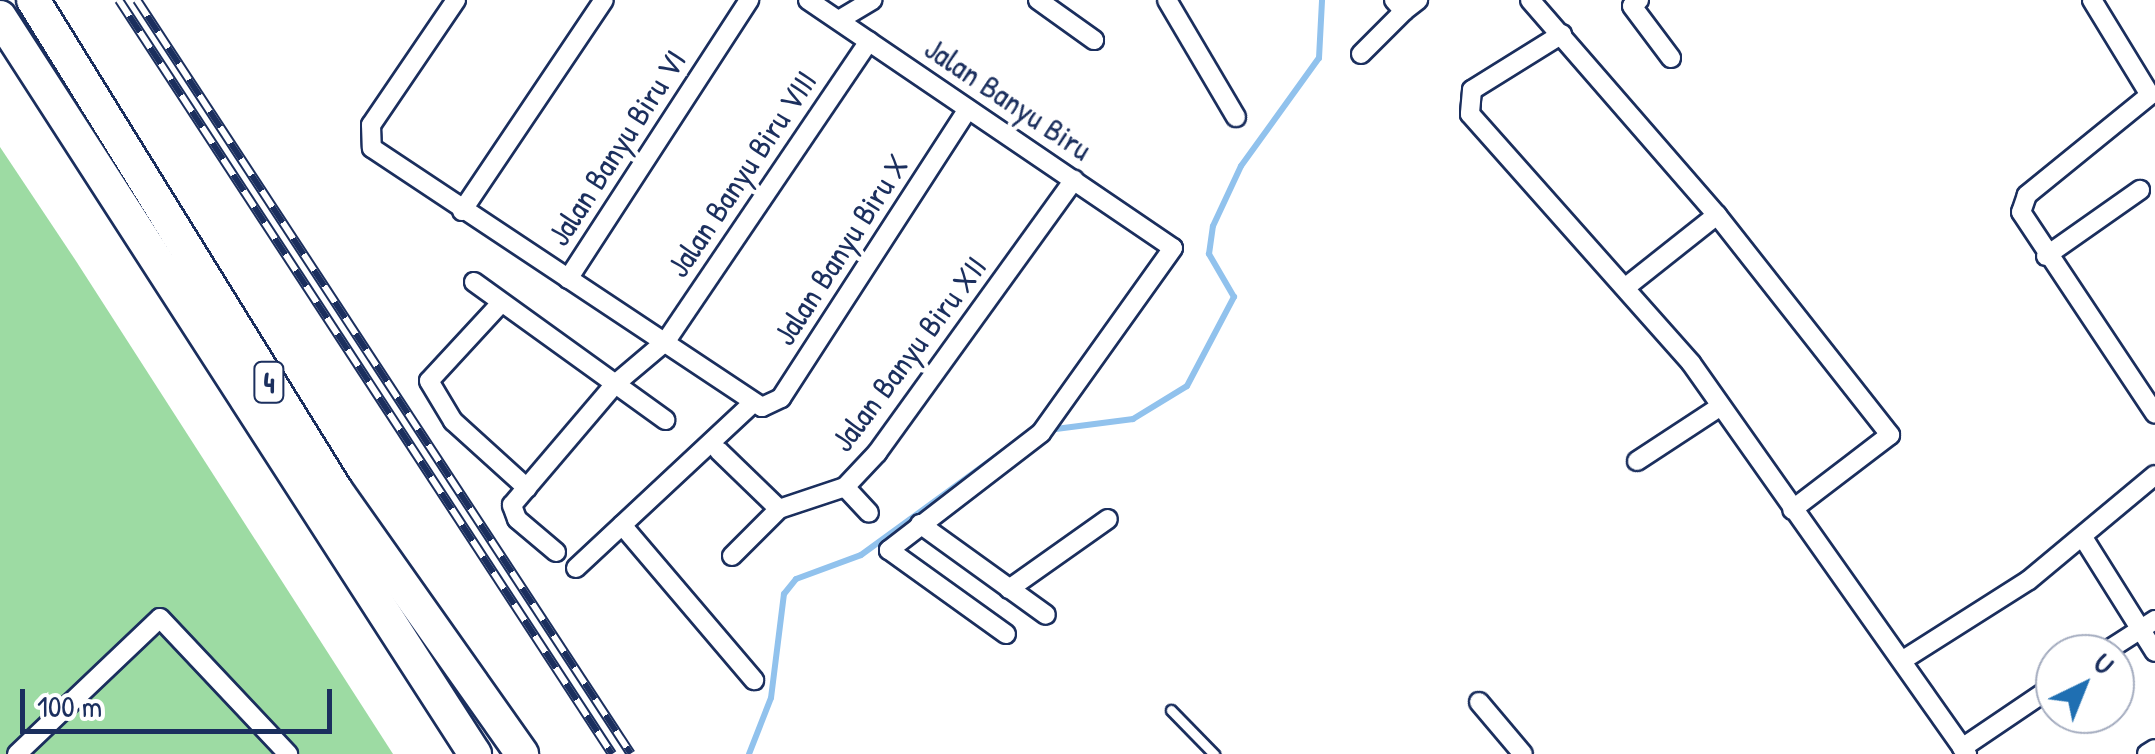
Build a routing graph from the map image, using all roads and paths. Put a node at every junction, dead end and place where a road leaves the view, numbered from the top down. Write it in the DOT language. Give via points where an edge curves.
graph roads {
  1 [pos="32,0"];
  2 [pos="456,0"];
  3 [pos="604,0"];
  4 [pos="749,0"];
  5 [pos="808,0"];
  6 [pos="872,0"];
  7 [pos="1038,0"];
  8 [pos="1167,0"];
  9 [pos="1530,0"];
  10 [pos="2092,0"];
  11 [pos="1632,2"];
  12 [pos="1406,4"];
  13 [pos="0,16"];
  14 [pos="839,20"];
  15 [pos="1562,34"];
  16 [pos="1094,40"];
  17 [pos="869,42"];
  18 [pos="1361,54"];
  19 [pos="1671,58"];
  20 [pos="968,109"];
  21 [pos="1236,117"];
  22 [pos="1074,180"];
  23 [pos="2140,190"];
  24 [pos="462,211"];
  25 [pos="1716,215"];
  26 [pos="2046,256"];
  27 [pos="568,279"];
  28 [pos="474,282"];
  29 [pos="1626,287"];
  30 [pos="501,303"];
  31 [pos="666,341"];
  32 [pos="614,385"];
  33 [pos="753,403"];
  34 [pos="1721,406"];
  35 [pos="2155,414"];
  36 [pos="665,420"];
  37 [pos="719,451"];
  38 [pos="1636,461"];
  39 [pos="2155,475"];
  40 [pos="845,487"];
  41 [pos="526,488"];
  42 [pos="779,509"];
  43 [pos="1792,510"];
  44 [pos="869,513"];
  45 [pos="1108,519"];
  46 [pos="920,524"];
  47 [pos="622,525"];
  48 [pos="2084,539"];
  49 [pos="556,552"];
  50 [pos="732,556"];
  51 [pos="576,568"];
  52 [pos="1009,589"];
  53 [pos="1046,615"];
  54 [pos="2147,624"];
  55 [pos="1006,634"];
  56 [pos="2155,652"];
  57 [pos="1903,660"];
  58 [pos="754,680"];
  59 [pos="2035,700"];
  60 [pos="1478,702"];
  61 [pos="1171,710"];
  62 [pos="2155,749"];
  63 [pos="1964,751"];
  64 [pos="17,754"];
  65 [pos="288,754"];
  66 [pos="475,754"];
  67 [pos="522,754"];
  68 [pos="1214,754"];
  69 [pos="1523,754"];
  70 [pos="2147,754"];
  1 -- 67 [label="highway, 4" via="336,490"];
  2 -- 24 [label="street" via="368,140"];
  3 -- 24 [label="street"];
  4 -- 27 [label="street, Jalan Banyu Biru VI"];
  5 -- 14 [label="street, Jalan Banyu Biru"];
  6 -- 14 [label="street"];
  7 -- 16 [label="street"];
  8 -- 21 [label="street"];
  9 -- 15 [label="street"];
  10 -- 26 [label="street" via="2150,95 2022,202"];
  11 -- 19 [label="street"];
  12 -- 18 [label="street"];
  13 -- 66 [label="highway, 4"];
  14 -- 17 [label="street, Jalan Banyu Biru"];
  15 -- 25 [label="street"];
  15 -- 29 [label="street" via="1472,90 1466,104"];
  17 -- 20 [label="street, Jalan Banyu Biru"];
  17 -- 31 [label="street, Jalan Banyu Biru VIII"];
  20 -- 22 [label="street, Jalan Banyu Biru"];
  20 -- 33 [label="street, Jalan Banyu Biru X" via="781,398 772,406"];
  22 -- 40 [label="street, Jalan Banyu Biru XII" via="877,453"];
  22 -- 46 [label="street, Jalan Banyu Biru" via="1173,248 1045,427"];
  23 -- 26 [label="street"];
  24 -- 27 [label="street"];
  25 -- 29 [label="street"];
  25 -- 43 [label="street" via="1890,436"];
  26 -- 35 [label="street"];
  27 -- 31 [label="street"];
  28 -- 30 [label="street"];
  29 -- 34 [label="street"];
  30 -- 32 [label="street"];
  30 -- 41 [label="street" via="429,381 453,421"];
  31 -- 32 [label="street, Jalan Banyu Biru VIII"];
  31 -- 33 [label="street"];
  32 -- 36 [label="street"];
  32 -- 41 [label="street, Jalan Banyu Biru VIII"];
  33 -- 47 [label="street, Jalan Banyu Biru X"];
  34 -- 38 [label="street"];
  34 -- 43 [label="street"];
  37 -- 42 [label="street"];
  39 -- 48 [label="street"];
  40 -- 42 [label="street, Jalan Banyu Biru XII"];
  40 -- 44 [label="street"];
  41 -- 49 [label="street" via="512,506 516,519"];
  42 -- 50 [label="street"];
  43 -- 57 [label="street"];
  45 -- 52 [label="street"];
  46 -- 52 [label="street"];
  46 -- 55 [label="street" via="890,554"];
  47 -- 51 [label="street, Jalan Banyu Biru X"];
  47 -- 58 [label="street"];
  48 -- 54 [label="street"];
  48 -- 57 [label="street"];
  52 -- 53 [label="street"];
  54 -- 56 [label="street"];
  57 -- 63 [label="street"];
  59 -- 63 [label="street"];
  60 -- 69 [label="street"];
  61 -- 68 [label="lane"];
  62 -- 70 [label="street"];
  64 -- 65 [label="street" via="160,618"];
}
